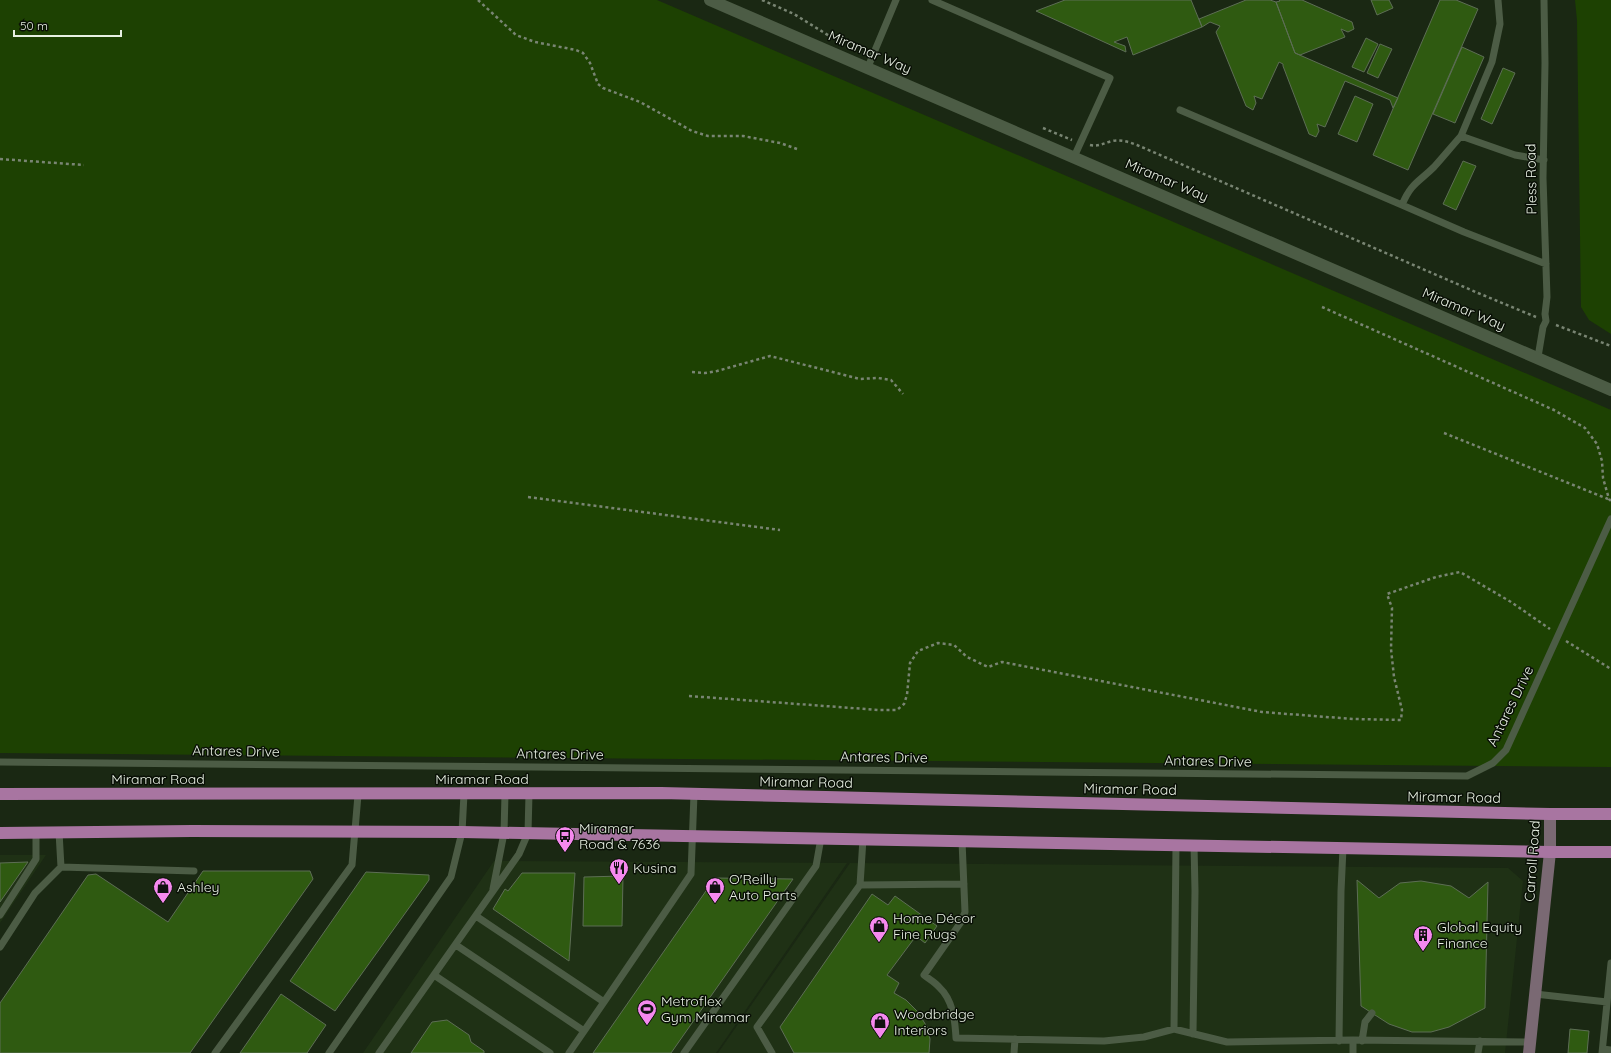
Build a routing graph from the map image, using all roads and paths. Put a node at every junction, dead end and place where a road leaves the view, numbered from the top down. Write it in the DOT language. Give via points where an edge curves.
graph roads {
  1 [pos="478,0"];
  2 [pos="710,0"];
  3 [pos="762,0"];
  4 [pos="896,0"];
  5 [pos="932,0"];
  6 [pos="1498,0"];
  7 [pos="1544,0"];
  8 [pos="836,40"];
  9 [pos="868,67"];
  10 [pos="1180,110"];
  11 [pos="1041,127"];
  12 [pos="1461,136"];
  13 [pos="1080,144"];
  14 [pos="797,149"];
  15 [pos="1074,157"];
  16 [pos="0,159"];
  17 [pos="1544,160"];
  18 [pos="84,165"];
  19 [pos="1402,205"];
  20 [pos="1546,264"];
  21 [pos="1322,307"];
  22 [pos="1546,321"];
  23 [pos="1611,346"];
  24 [pos="1538,357"];
  25 [pos="692,372"];
  26 [pos="1611,390"];
  27 [pos="903,394"];
  28 [pos="1444,433"];
  29 [pos="528,497"];
  30 [pos="1610,500"];
  31 [pos="1611,519"];
  32 [pos="780,530"];
  33 [pos="1558,635"];
  34 [pos="1611,669"];
  35 [pos="689,696"];
  36 [pos="0,762"];
  37 [pos="0,794"];
  38 [pos="358,794"];
  39 [pos="464,794"];
  40 [pos="505,794"];
  41 [pos="529,794"];
  42 [pos="694,794"];
  43 [pos="1550,814"];
  44 [pos="1611,814"];
  45 [pos="0,832"];
  46 [pos="36,832"];
  47 [pos="59,832"];
  48 [pos="355,832"];
  49 [pos="462,832"];
  50 [pos="504,834"];
  51 [pos="528,834"];
  52 [pos="693,836"];
  53 [pos="821,838"];
  54 [pos="863,839"];
  55 [pos="962,841"];
  56 [pos="1176,845"];
  57 [pos="1194,845"];
  58 [pos="1343,848"];
  59 [pos="1550,852"];
  60 [pos="1611,852"];
  61 [pos="61,867"];
  62 [pos="194,871"];
  63 [pos="964,884"];
  64 [pos="860,885"];
  65 [pos="492,891"];
  66 [pos="0,915"];
  67 [pos="476,916"];
  68 [pos="456,945"];
  69 [pos="0,947"];
  70 [pos="1611,963"];
  71 [pos="434,975"];
  72 [pos="1535,994"];
  73 [pos="604,1002"];
  74 [pos="1607,1002"];
  75 [pos="1372,1013"];
  76 [pos="1174,1029"];
  77 [pos="584,1031"];
  78 [pos="1194,1034"];
  79 [pos="1015,1039"];
  80 [pos="1353,1040"];
  81 [pos="1362,1040"];
  82 [pos="1339,1041"];
  83 [pos="1480,1041"];
  84 [pos="1529,1048"];
  85 [pos="1611,1050"];
  86 [pos="1602,1051"];
  87 [pos="215,1053"];
  88 [pos="329,1053"];
  89 [pos="379,1053"];
  90 [pos="550,1053"];
  91 [pos="569,1053"];
  92 [pos="684,1053"];
  93 [pos="772,1053"];
  94 [pos="1014,1053"];
  95 [pos="1353,1053"];
  96 [pos="1478,1053"];
  1 -- 14 [label="path" via="516,35 583,53 598,84 603,88 640,102 692,131 708,136 743,136"];
  2 -- 9 [label="street, Miramar Way"];
  3 -- 8 [label="path" via="794,14"];
  4 -- 9 [label="lane"];
  5 -- 13 [label="lane" via="1110,78"];
  6 -- 12 [label="lane" via="1500,24 1492,62"];
  7 -- 17 [label="lane, Pless Road"];
  9 -- 15 [label="street, Miramar Way"];
  10 -- 19 [label="lane"];
  11 -- 13 [label="path"];
  12 -- 17 [label="lane" via="1515,155"];
  12 -- 19 [label="lane" via="1433,168 1414,184"];
  13 -- 15 [label="lane"];
  13 -- 22 [label="path" via="1096,146 1123,141 1137,145"];
  15 -- 24 [label="street, Miramar Way"];
  16 -- 18 [label="path"];
  17 -- 20 [label="lane, Pless Road"];
  19 -- 20 [label="lane"];
  20 -- 22 [label="lane, Pless Road"];
  21 -- 30 [label="path" via="1554,410 1585,428 1597,444 1602,461 1602,478"];
  22 -- 23 [label="path"];
  22 -- 24 [label="lane, Pless Road"];
  24 -- 26 [label="street, Miramar Way"];
  25 -- 27 [label="path" via="705,374 770,356 860,379 891,380"];
  28 -- 30 [label="path"];
  29 -- 32 [label="path"];
  31 -- 33 [label="lane, Antares Drive"];
  33 -- 34 [label="path"];
  33 -- 35 [label="path" via="1511,602 1460,572 1436,577 1387,594 1392,608 1391,648 1394,677 1402,710 1401,720 1262,712 1002,662 988,667 967,657 954,645 938,643 918,651 910,663 907,695 904,704 897,710"];
  33 -- 36 [label="lane, Antares Drive" via="1506,750 1493,763 1467,776"];
  37 -- 38 [label="main road, Miramar Road"];
  38 -- 39 [label="main road, Miramar Road"];
  38 -- 48 [label="lane"];
  39 -- 40 [label="main road, Miramar Road"];
  39 -- 49 [label="lane"];
  40 -- 41 [label="main road, Miramar Road"];
  40 -- 50 [label="lane"];
  41 -- 42 [label="main road, Miramar Road"];
  41 -- 51 [label="lane"];
  42 -- 43 [label="main road, Miramar Road"];
  42 -- 52 [label="lane"];
  43 -- 44 [label="main road, Miramar Road"];
  43 -- 59 [label="main road, Carroll Road"];
  45 -- 46 [label="main road"];
  46 -- 47 [label="main road"];
  46 -- 66 [label="lane" via="36,859"];
  47 -- 48 [label="main road"];
  47 -- 61 [label="lane"];
  48 -- 49 [label="main road"];
  48 -- 87 [label="lane" via="352,865"];
  49 -- 50 [label="main road"];
  49 -- 88 [label="lane" via="451,877"];
  50 -- 51 [label="main road"];
  50 -- 65 [label="lane"];
  51 -- 52 [label="main road"];
  51 -- 65 [label="lane" via="519,854"];
  52 -- 53 [label="main road"];
  52 -- 73 [label="lane" via="691,874"];
  53 -- 54 [label="main road"];
  53 -- 92 [label="lane" via="816,866"];
  54 -- 55 [label="main road"];
  54 -- 64 [label="lane"];
  55 -- 56 [label="main road"];
  55 -- 63 [label="lane"];
  56 -- 57 [label="main road"];
  56 -- 76 [label="lane"];
  57 -- 58 [label="main road"];
  57 -- 78 [label="lane"];
  58 -- 59 [label="main road"];
  58 -- 82 [label="lane" via="1340,892"];
  59 -- 60 [label="main road"];
  59 -- 72 [label="main road, Carroll Road"];
  61 -- 62 [label="lane"];
  61 -- 69 [label="lane" via="35,893"];
  63 -- 64 [label="lane"];
  63 -- 79 [label="lane" via="965,912 961,922 924,975 940,987 949,1001 956,1038"];
  64 -- 93 [label="lane" via="757,1027"];
  65 -- 67 [label="lane"];
  67 -- 68 [label="lane"];
  67 -- 73 [label="lane"];
  68 -- 71 [label="lane"];
  68 -- 77 [label="lane"];
  70 -- 74 [label="lane"];
  71 -- 89 [label="lane"];
  71 -- 90 [label="lane"];
  72 -- 74 [label="lane"];
  72 -- 84 [label="main road, Carroll Road"];
  73 -- 77 [label="lane"];
  74 -- 86 [label="lane"];
  75 -- 81 [label="lane" via="1365,1022"];
  76 -- 78 [label="lane"];
  76 -- 79 [label="lane" via="1144,1037 1104,1041"];
  77 -- 91 [label="lane"];
  78 -- 82 [label="lane" via="1227,1042"];
  79 -- 94 [label="lane"];
  80 -- 81 [label="lane"];
  80 -- 82 [label="lane"];
  80 -- 95 [label="lane"];
  81 -- 83 [label="lane"];
  83 -- 84 [label="lane"];
  83 -- 96 [label="lane"];
  85 -- 86 [label="lane"];
}
